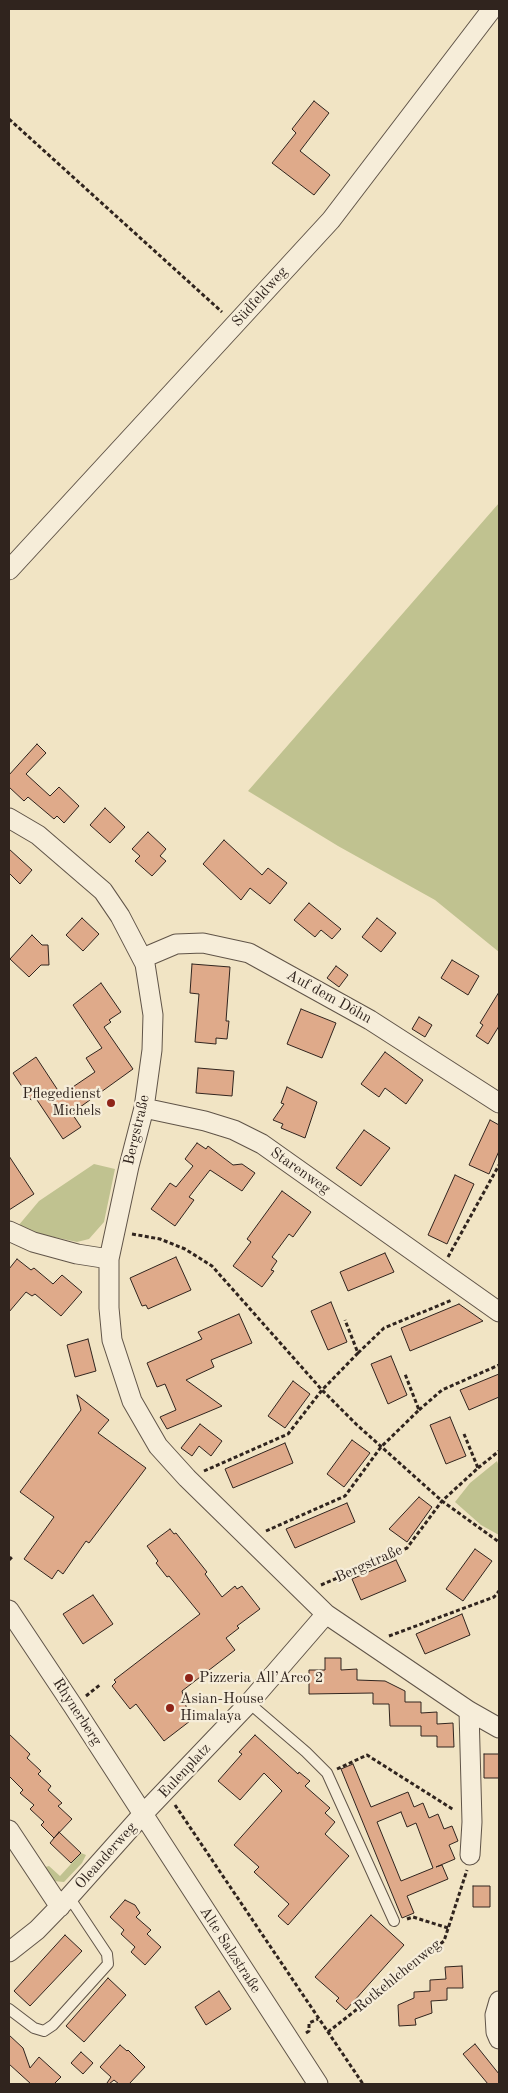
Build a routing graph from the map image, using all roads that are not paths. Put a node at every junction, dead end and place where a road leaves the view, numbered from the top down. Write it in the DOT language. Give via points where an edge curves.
graph roads {
  1 [pos="492,9"];
  2 [pos="9,570"];
  3 [pos="9,818"];
  4 [pos="143,958"];
  5 [pos="499,1103"];
  6 [pos="144,1108"];
  7 [pos="9,1231"];
  8 [pos="109,1259"];
  9 [pos="499,1312"];
  10 [pos="9,1610"];
  11 [pos="326,1614"];
  12 [pos="249,1702"];
  13 [pos="469,1711"];
  14 [pos="499,1728"];
  15 [pos="143,1814"];
  16 [pos="9,1830"];
  17 [pos="470,1855"];
  18 [pos="65,1902"];
  19 [pos="394,1921"];
  20 [pos="9,1952"];
  21 [pos="499,2001"];
  22 [pos="9,2009"];
  23 [pos="499,2039"];
  24 [pos="318,2084"];
  1 -- 2 [label="street, Südfeldweg" via="331,220"];
  3 -- 4 [label="street, Bergstraße" via="38,835 103,891"];
  4 -- 5 [label="street, Auf dem Döhn" via="176,944 204,943 249,953 370,1020"];
  4 -- 6 [label="street, Bergstraße" via="153,1015"];
  6 -- 8 [label="street, Bergstraße"];
  6 -- 9 [label="street, Starenweg" via="205,1121 234,1130 262,1144"];
  7 -- 8 [label="street" via="33,1242"];
  8 -- 11 [label="street, Bergstraße" via="112,1340 132,1401 158,1446"];
  10 -- 15 [label="street, Rhynerberg"];
  11 -- 12 [label="street, Eulenplatz"];
  11 -- 13 [label="street, Bergstraße"];
  12 -- 15 [label="street, Eulenplatz"];
  12 -- 19 [label="lane" via="327,1773"];
  13 -- 14 [label="street, Bergstraße"];
  13 -- 17 [label="street"];
  15 -- 18 [label="street, Oleanderweg"];
  15 -- 24 [label="street, Alte Salzstraße"];
  16 -- 18 [label="street"];
  18 -- 20 [label="street, Oleanderweg"];
  18 -- 22 [label="lane, Oleanderweg" via="106,1954 108,1964 44,2031 34,2028"];
  21 -- 23 [label="street" via="495,2015"];
}
